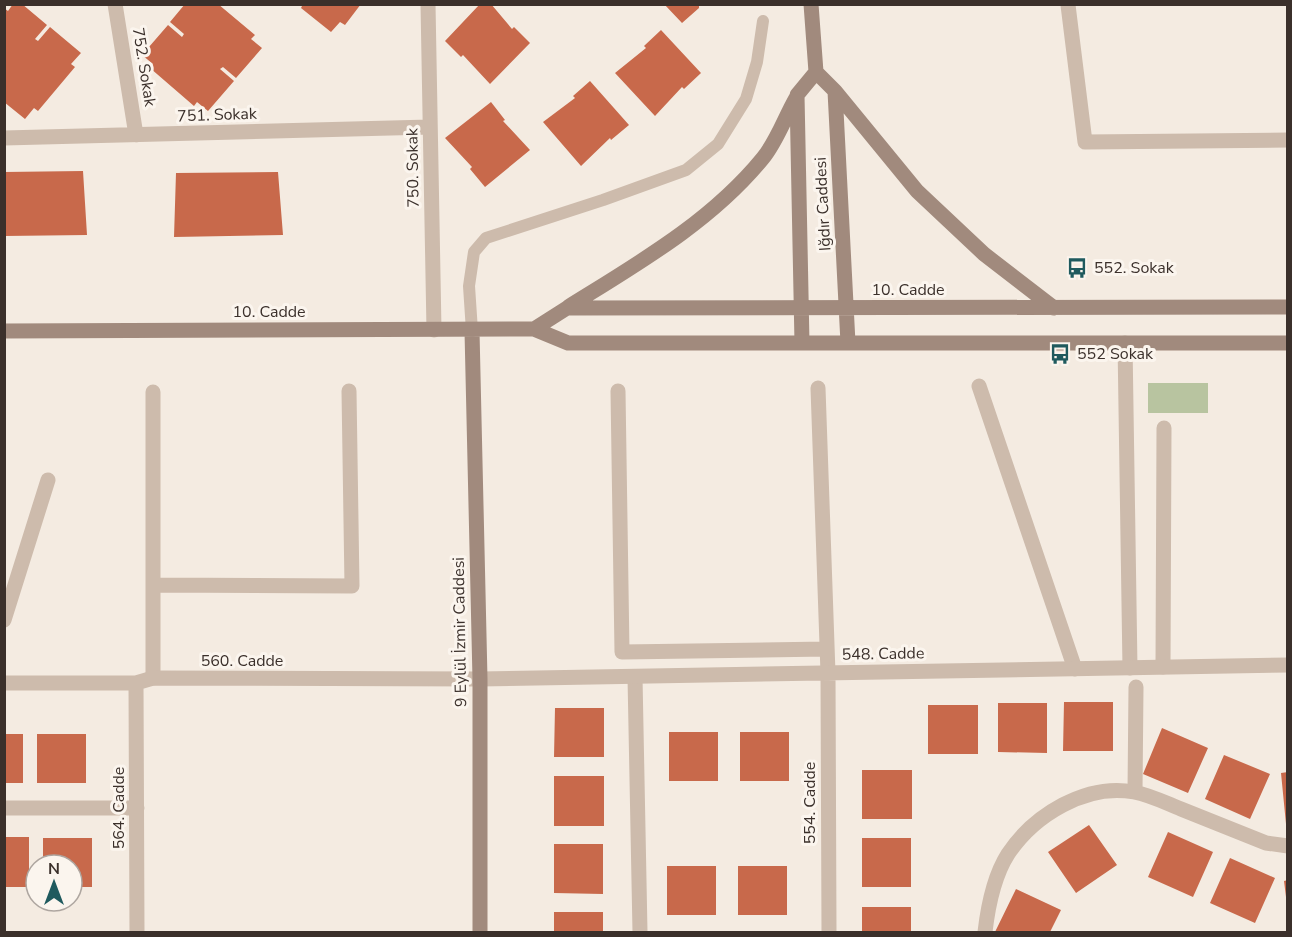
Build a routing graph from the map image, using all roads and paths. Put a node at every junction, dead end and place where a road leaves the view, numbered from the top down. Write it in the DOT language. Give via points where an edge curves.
graph roads {
  1 [pos="115,4"];
  2 [pos="428,4"];
  3 [pos="811,4"];
  4 [pos="1068,5"];
  5 [pos="763,21"];
  6 [pos="816,72"];
  7 [pos="835,91"];
  8 [pos="797,95"];
  9 [pos="430,127"];
  10 [pos="136,135"];
  11 [pos="4,138"];
  12 [pos="1287,140"];
  13 [pos="567,308"];
  14 [pos="801,308"];
  15 [pos="846,308"];
  16 [pos="1054,308"];
  17 [pos="1287,308"];
  18 [pos="434,330"];
  19 [pos="534,330"];
  20 [pos="4,331"];
  21 [pos="472,331"];
  22 [pos="802,343"];
  23 [pos="848,343"];
  24 [pos="1125,343"];
  25 [pos="1287,343"];
  26 [pos="979,386"];
  27 [pos="818,388"];
  28 [pos="349,391"];
  29 [pos="618,391"];
  30 [pos="153,392"];
  31 [pos="1164,428"];
  32 [pos="48,480"];
  33 [pos="153,585"];
  34 [pos="4,620"];
  35 [pos="827,649"];
  36 [pos="1287,665"];
  37 [pos="1163,667"];
  38 [pos="1130,668"];
  39 [pos="1075,669"];
  40 [pos="828,673"];
  41 [pos="635,677"];
  42 [pos="153,678"];
  43 [pos="480,680"];
  44 [pos="4,683"];
  45 [pos="136,683"];
  46 [pos="1136,687"];
  47 [pos="1135,792"];
  48 [pos="4,808"];
  49 [pos="137,808"];
  50 [pos="1287,846"];
  51 [pos="137,933"];
  52 [pos="480,933"];
  53 [pos="640,933"];
  54 [pos="829,933"];
  55 [pos="986,933"];
  1 -- 10 [label="street, 752. Sokak"];
  2 -- 9 [label="street, 750. Sokak"];
  3 -- 6 [label="main road"];
  4 -- 12 [label="street" via="1085,142"];
  5 -- 21 [label="lane" via="746,99 718,144 686,170 486,238 474,252 469,286"];
  6 -- 7 [label="main road"];
  6 -- 8 [label="main road"];
  7 -- 15 [label="main road, Iğdır Caddesi"];
  7 -- 16 [label="main road" via="917,191 984,254"];
  8 -- 13 [label="main road" via="764,157 703,218"];
  8 -- 14 [label="main road, Iğdır Caddesi"];
  9 -- 10 [label="street, 751. Sokak"];
  9 -- 18 [label="street, 750. Sokak"];
  10 -- 11 [label="street, 751. Sokak"];
  13 -- 14 [label="main road, 10. Cadde"];
  13 -- 19 [label="main road"];
  14 -- 15 [label="main road, 10. Cadde"];
  14 -- 22 [label="main road, Iğdır Caddesi"];
  15 -- 16 [label="main road, 10. Cadde"];
  15 -- 23 [label="main road, Iğdır Caddesi"];
  16 -- 17 [label="main road, 10. Cadde"];
  18 -- 20 [label="main road, 10. Cadde"];
  18 -- 21 [label="main road, 10. Cadde"];
  19 -- 21 [label="main road, 10. Cadde"];
  19 -- 22 [label="main road, 10. Cadde" via="568,343"];
  21 -- 43 [label="main road, 9 Eylül İzmir Caddesi"];
  22 -- 23 [label="main road, 10. Cadde"];
  23 -- 24 [label="main road, 10. Cadde"];
  24 -- 25 [label="main road, 10. Cadde"];
  24 -- 38 [label="street"];
  26 -- 39 [label="street"];
  27 -- 35 [label="street, 554. Cadde"];
  28 -- 33 [label="street" via="352,586"];
  29 -- 35 [label="street" via="622,652"];
  30 -- 33 [label="street"];
  31 -- 37 [label="street"];
  32 -- 34 [label="street"];
  33 -- 42 [label="street"];
  35 -- 40 [label="street, 554. Cadde"];
  36 -- 37 [label="street, 548. Cadde"];
  37 -- 38 [label="street, 548. Cadde"];
  38 -- 39 [label="street, 548. Cadde"];
  39 -- 40 [label="street, 548. Cadde"];
  40 -- 41 [label="street, 548. Cadde"];
  40 -- 54 [label="street, 554. Cadde"];
  41 -- 43 [label="street, 548. Cadde"];
  41 -- 53 [label="street"];
  42 -- 43 [label="street, 560. Cadde"];
  42 -- 45 [label="street, 560. Cadde"];
  43 -- 52 [label="main road, 9 Eylül İzmir Caddesi"];
  44 -- 45 [label="street, 560. Cadde"];
  45 -- 49 [label="street, 564. Cadde"];
  46 -- 47 [label="street"];
  47 -- 50 [label="street" via="1266,843"];
  47 -- 55 [label="street" via="1086,796 1064,804 1038,821 1019,840 1004,864 993,891"];
  48 -- 49 [label="street"];
  49 -- 51 [label="street, 564. Cadde"];
}
